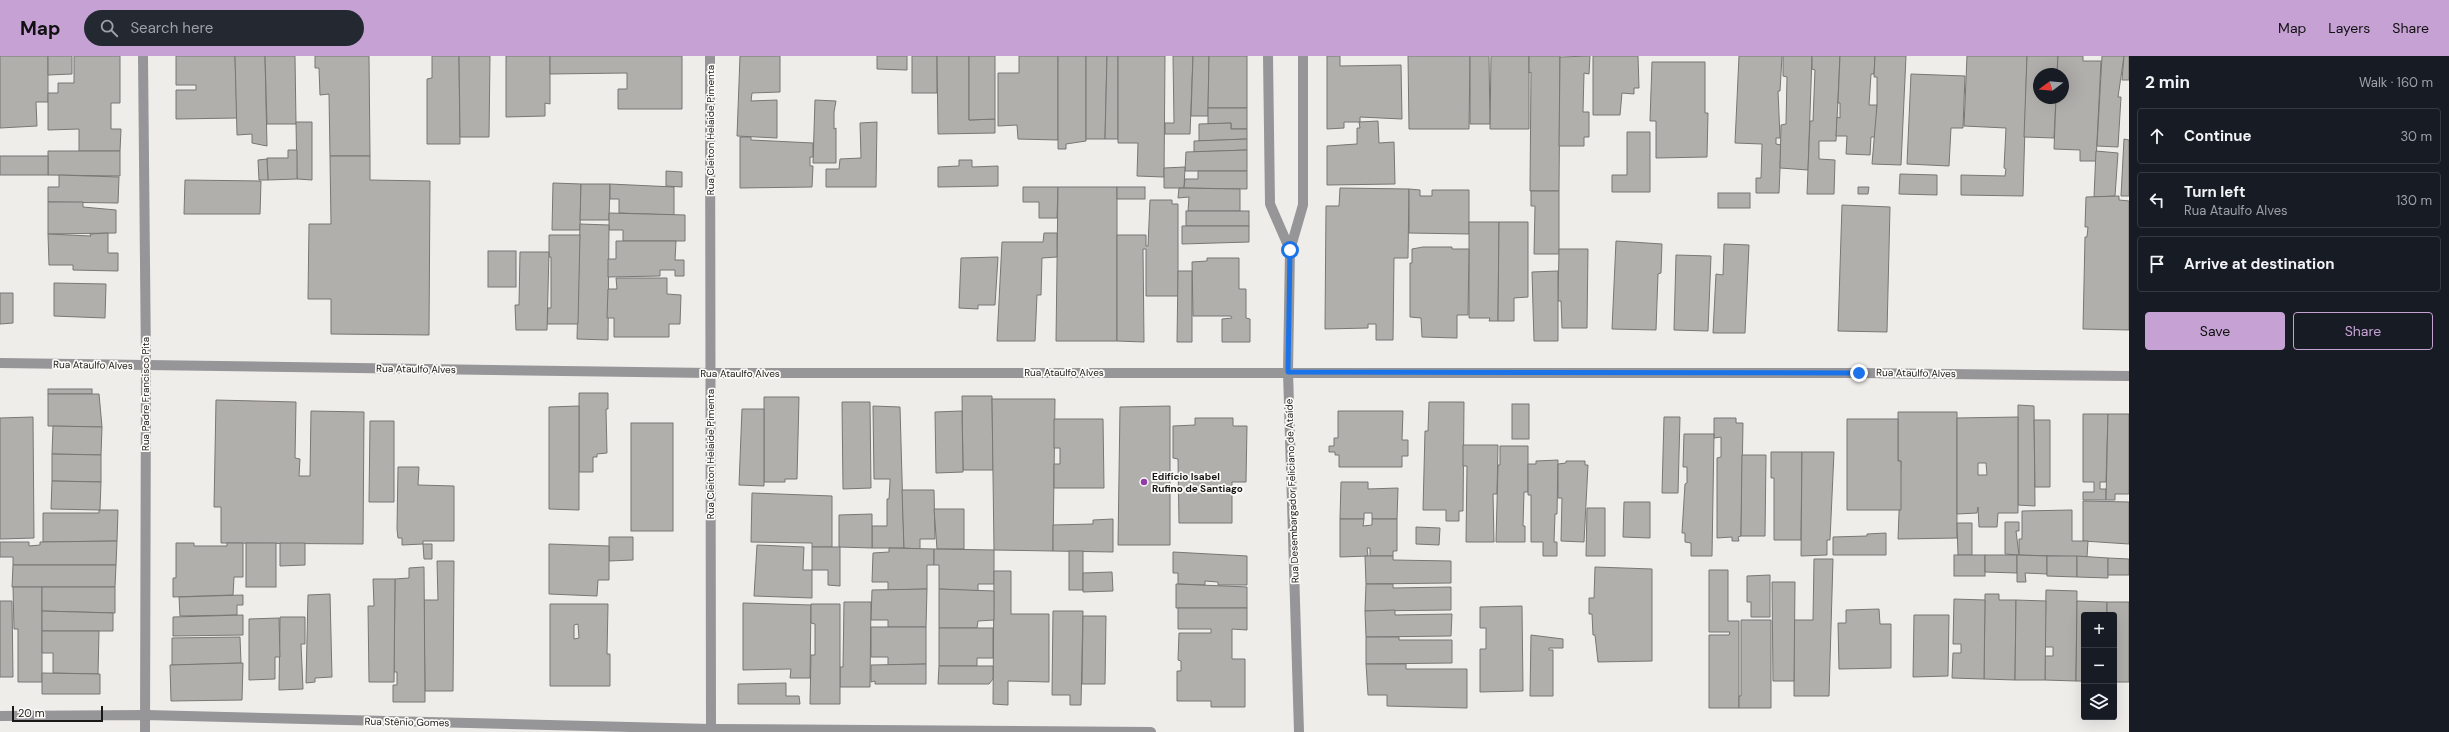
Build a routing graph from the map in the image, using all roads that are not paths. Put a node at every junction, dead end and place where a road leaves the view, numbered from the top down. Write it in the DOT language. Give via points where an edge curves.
graph roads {
  1 [pos="142,56"];
  2 [pos="710,56"];
  3 [pos="1268,56"];
  4 [pos="1303,56"];
  5 [pos="1290,250"];
  6 [pos="0,363"];
  7 [pos="146,366"];
  8 [pos="1288,372"];
  9 [pos="710,373"];
  10 [pos="2129,376"];
  11 [pos="146,715"];
  12 [pos="0,716"];
  13 [pos="711,731"];
  14 [pos="145,732"];
  15 [pos="1151,732"];
  16 [pos="1299,732"];
  1 -- 7 [label="street, Rua Padre Francisco Pita"];
  2 -- 9 [label="street, Rua Cleiton Helaide Pimenta"];
  3 -- 5 [label="street, Rua Desembargador Feliciano de Ataíde" via="1270,204"];
  4 -- 5 [label="street, Rua Desembargador Feliciano de Ataíde" via="1303,205"];
  5 -- 8 [label="street, Rua Desembargador Feliciano de Ataíde"];
  6 -- 7 [label="street, Rua Ataulfo Alves"];
  7 -- 9 [label="street, Rua Ataulfo Alves"];
  7 -- 11 [label="street, Rua Padre Francisco Pita"];
  8 -- 9 [label="street, Rua Ataulfo Alves"];
  8 -- 10 [label="street, Rua Ataulfo Alves" via="1843,372"];
  8 -- 16 [label="street, Rua Desembargador Feliciano de Ataíde"];
  9 -- 13 [label="street, Rua Cleiton Helaide Pimenta"];
  11 -- 12 [label="street, Rua Stênio Gomes"];
  11 -- 13 [label="street, Rua Stênio Gomes"];
  11 -- 14 [label="street, Rua Padre Francisco Pita"];
  13 -- 15 [label="street, Rua Stênio Gomes"];
}
